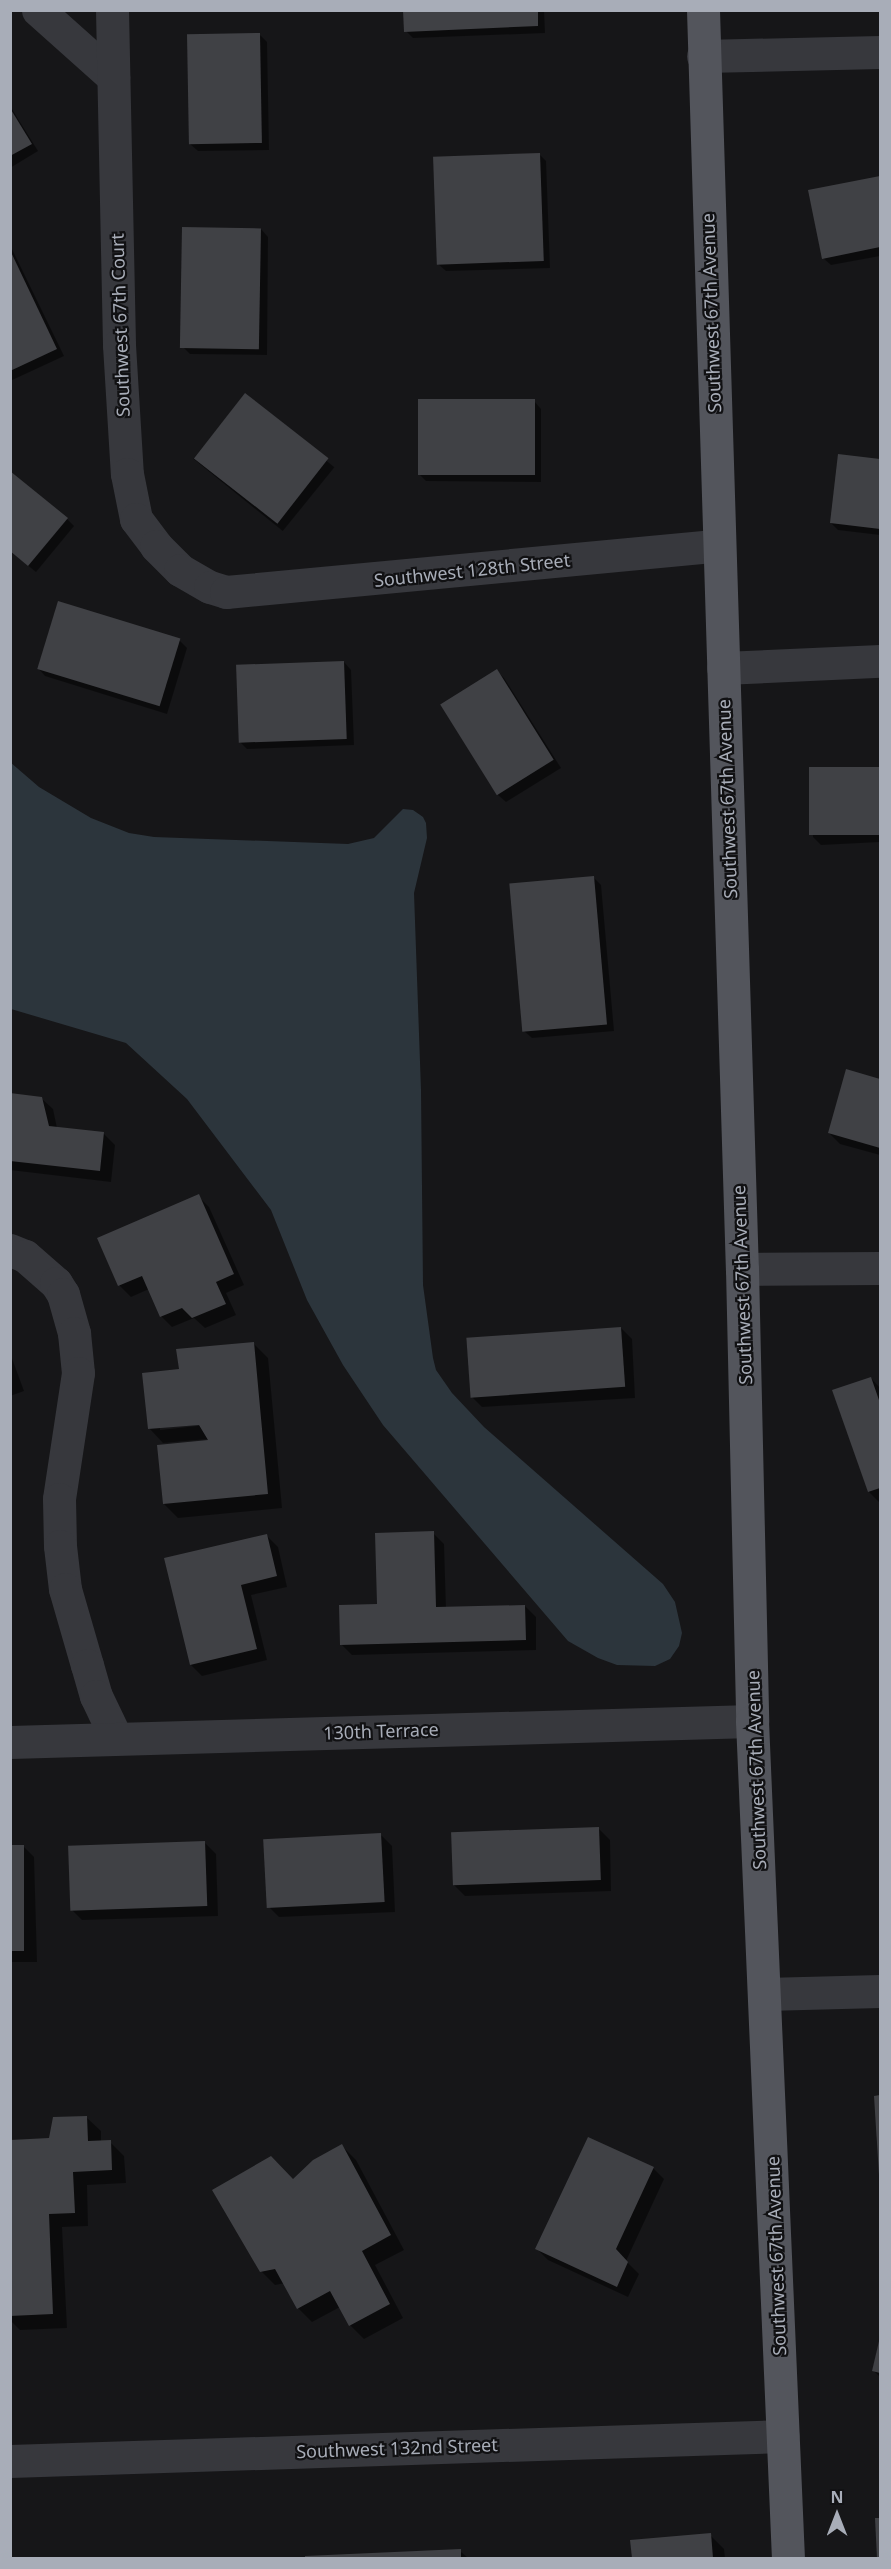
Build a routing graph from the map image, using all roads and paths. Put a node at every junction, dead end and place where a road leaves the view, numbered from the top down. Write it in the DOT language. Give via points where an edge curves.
graph roads {
  1 [pos="38,10"];
  2 [pos="112,10"];
  3 [pos="703,10"];
  4 [pos="880,52"];
  5 [pos="703,56"];
  6 [pos="113,77"];
  7 [pos="717,546"];
  8 [pos="226,592"];
  9 [pos="880,661"];
  10 [pos="723,668"];
  11 [pos="10,1250"];
  12 [pos="880,1268"];
  13 [pos="742,1269"];
  14 [pos="752,1721"];
  15 [pos="116,1738"];
  16 [pos="10,1742"];
  17 [pos="880,1990"];
  18 [pos="765,1994"];
  19 [pos="783,2436"];
  20 [pos="10,2461"];
  21 [pos="788,2559"];
  1 -- 6 [label="street"];
  2 -- 6 [label="street, Southwest 67th Court"];
  3 -- 5 [label="main road, Southwest 67th Avenue"];
  4 -- 5 [label="street"];
  5 -- 7 [label="main road, Southwest 67th Avenue"];
  6 -- 8 [label="street, Southwest 67th Court" via="119,345 131,504 136,519 180,570"];
  7 -- 8 [label="street, Southwest 128th Street"];
  7 -- 10 [label="main road, Southwest 67th Avenue"];
  9 -- 10 [label="street"];
  10 -- 13 [label="main road, Southwest 67th Avenue"];
  11 -- 15 [label="street" via="25,1256 56,1283 74,1333 78,1373 59,1499 60,1546 65,1589 96,1696"];
  12 -- 13 [label="street"];
  13 -- 14 [label="main road, Southwest 67th Avenue"];
  14 -- 15 [label="street, 130th Terrace"];
  14 -- 18 [label="main road, Southwest 67th Avenue"];
  15 -- 16 [label="street, 130th Terrace"];
  17 -- 18 [label="street"];
  18 -- 19 [label="main road, Southwest 67th Avenue"];
  19 -- 20 [label="street, Southwest 132nd Street"];
  19 -- 21 [label="main road, Southwest 67th Avenue"];
}
